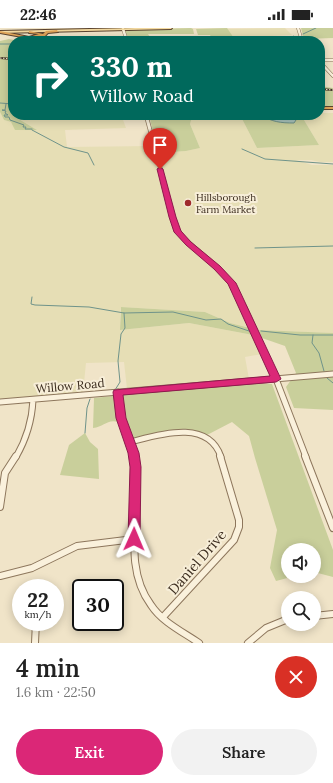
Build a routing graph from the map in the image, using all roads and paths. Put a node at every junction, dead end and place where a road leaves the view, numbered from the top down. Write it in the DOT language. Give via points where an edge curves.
graph roads {
  1 [pos="151,28"];
  2 [pos="171,28"];
  3 [pos="93,29"];
  4 [pos="123,29"];
  5 [pos="49,31"];
  6 [pos="57,31"];
  7 [pos="30,32"];
  8 [pos="0,34"];
  9 [pos="23,36"];
  10 [pos="42,36"];
  11 [pos="125,36"];
  12 [pos="325,67"];
  13 [pos="333,76"];
  14 [pos="147,120"];
  15 [pos="333,374"];
  16 [pos="276,379"];
  17 [pos="118,392"];
  18 [pos="32,400"];
  19 [pos="0,402"];
  20 [pos="130,442"];
  21 [pos="2,473"];
  22 [pos="0,507"];
  23 [pos="333,528"];
  24 [pos="134,539"];
  25 [pos="0,576"];
  26 [pos="333,614"];
  27 [pos="321,615"];
  28 [pos="163,617"];
  29 [pos="281,622"];
  30 [pos="36,631"];
  31 [pos="35,643"];
  32 [pos="199,643"];
  33 [pos="248,643"];
  1 -- 2 [label="main road"];
  1 -- 4 [label="main road"];
  3 -- 4 [label="main road"];
  3 -- 6 [label="main road"];
  4 -- 11 [label="street"];
  5 -- 6 [label="main road"];
  5 -- 7 [label="main road"];
  5 -- 8 [label="main road"];
  6 -- 10 [label="highway"];
  7 -- 8 [label="main road"];
  7 -- 9 [label="highway" via="42,34"];
  8 -- 9 [label="highway"];
  12 -- 13 [label="street"];
  14 -- 16 [label="street" via="176,228 184,239 232,283"];
  15 -- 16 [label="street, Willow Road"];
  16 -- 17 [label="street, Willow Road"];
  16 -- 23 [label="street"];
  17 -- 18 [label="street, Willow Road"];
  17 -- 20 [label="street" via="121,418"];
  18 -- 19 [label="street, Willow Road"];
  18 -- 21 [label="street" via="32,418 26,439"];
  20 -- 24 [label="street" via="136,475"];
  20 -- 28 [label="street, Daniel Drive" via="175,432 198,434 212,442 220,454 239,520 234,540"];
  21 -- 22 [label="street"];
  24 -- 25 [label="street" via="77,546 32,568"];
  24 -- 28 [label="street" via="142,591 150,605"];
  26 -- 27 [label="street"];
  28 -- 32 [label="street"];
  29 -- 33 [label="street" via="268,626"];
  30 -- 31 [label="street"];
}
